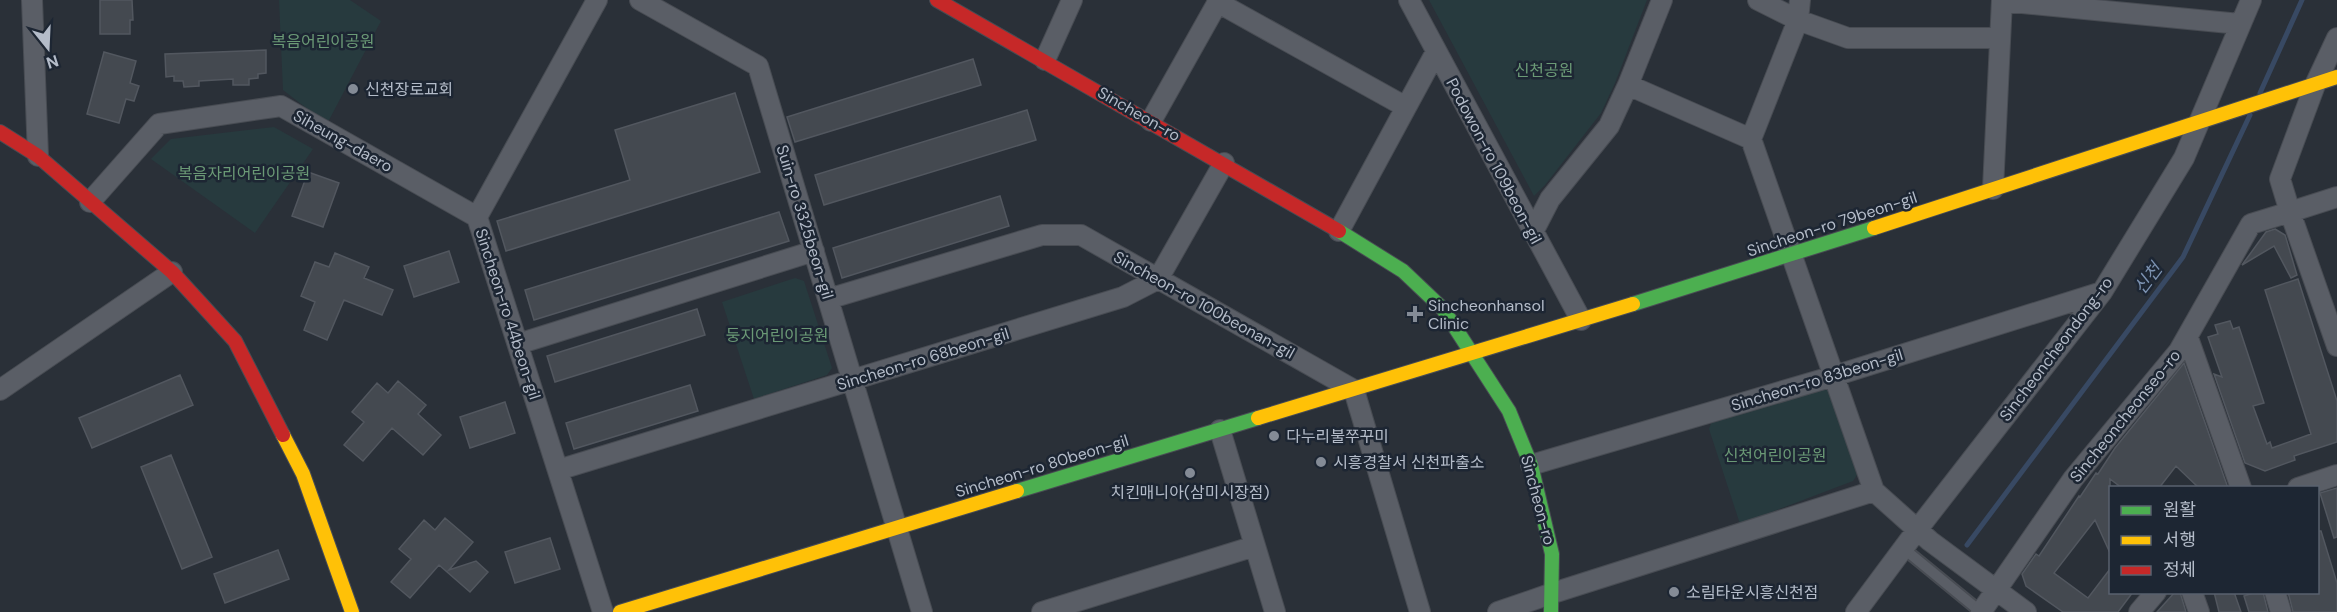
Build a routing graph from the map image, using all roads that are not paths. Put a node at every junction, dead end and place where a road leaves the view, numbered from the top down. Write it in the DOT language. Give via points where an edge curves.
graph roads {
  1 [pos="32,0"];
  2 [pos="597,0"];
  3 [pos="640,0"];
  4 [pos="938,0"];
  5 [pos="1072,0"];
  6 [pos="1410,0"];
  7 [pos="1662,0"];
  8 [pos="1758,0"];
  9 [pos="1800,0"];
  10 [pos="2251,0"];
  11 [pos="1218,1"];
  12 [pos="2002,1"];
  13 [pos="1798,20"];
  14 [pos="2240,24"];
  15 [pos="2000,38"];
  16 [pos="2337,38"];
  17 [pos="1436,51"];
  18 [pos="1045,60"];
  19 [pos="2337,77"];
  20 [pos="1628,85"];
  21 [pos="2315,85"];
  22 [pos="1406,107"];
  23 [pos="1151,121"];
  24 [pos="2200,121"];
  25 [pos="0,132"];
  26 [pos="1751,139"];
  27 [pos="38,156"];
  28 [pos="1224,163"];
  29 [pos="1994,189"];
  30 [pos="2337,197"];
  31 [pos="90,202"];
  32 [pos="2290,212"];
  33 [pos="477,216"];
  34 [pos="1339,231"];
  35 [pos="1533,232"];
  36 [pos="814,251"];
  37 [pos="1792,255"];
  38 [pos="172,272"];
  39 [pos="1158,279"];
  40 [pos="2102,292"];
  41 [pos="828,299"];
  42 [pos="1581,320"];
  43 [pos="2188,338"];
  44 [pos="2336,342"];
  45 [pos="518,344"];
  46 [pos="1473,354"];
  47 [pos="1834,376"];
  48 [pos="853,381"];
  49 [pos="0,390"];
  50 [pos="1354,390"];
  51 [pos="1220,430"];
  52 [pos="1531,465"];
  53 [pos="558,470"];
  54 [pos="2337,475"];
  55 [pos="2240,486"];
  56 [pos="2304,486"];
  57 [pos="1874,491"];
  58 [pos="896,527"];
  59 [pos="1923,535"];
  60 [pos="1255,546"];
  61 [pos="1903,548"];
  62 [pos="1990,587"];
  63 [pos="2154,594"];
  64 [pos="2193,594"];
  65 [pos="2276,594"];
  66 [pos="1552,602"];
  67 [pos="352,612"];
  68 [pos="603,612"];
  69 [pos="620,612"];
  70 [pos="922,612"];
  71 [pos="1042,612"];
  72 [pos="1275,612"];
  73 [pos="1420,612"];
  74 [pos="1498,612"];
  75 [pos="1856,612"];
  76 [pos="1981,612"];
  77 [pos="2026,612"];
  78 [pos="2139,612"];
  79 [pos="2199,612"];
  80 [pos="2282,612"];
  1 -- 27 [label="street"];
  2 -- 33 [label="street, Sincheon-ro 44beon-gil"];
  3 -- 36 [label="street, Suin-ro 3325beon-gil" via="758,66"];
  4 -- 18 [label="street, Sincheon-ro"];
  5 -- 18 [label="street"];
  6 -- 17 [label="street, Podowon-ro 109beon-gil"];
  7 -- 20 [label="street"];
  8 -- 13 [label="street"];
  9 -- 13 [label="street"];
  10 -- 14 [label="street, Sincheoncheondong-ro"];
  11 -- 22 [label="street"];
  11 -- 23 [label="street"];
  12 -- 14 [label="street"];
  12 -- 15 [label="street"];
  13 -- 15 [label="street" via="1848,38"];
  13 -- 26 [label="street"];
  14 -- 24 [label="street, Sincheoncheondong-ro"];
  15 -- 29 [label="street"];
  16 -- 21 [label="street"];
  17 -- 22 [label="street"];
  17 -- 35 [label="street, Podowon-ro 109beon-gil"];
  18 -- 23 [label="street, Sincheon-ro"];
  19 -- 21 [label="street"];
  20 -- 26 [label="street"];
  20 -- 35 [label="street" via="1609,126 1550,199"];
  21 -- 24 [label="street, Sincheon-ro 79beon-gil"];
  21 -- 32 [label="street" via="2280,179"];
  22 -- 34 [label="street"];
  23 -- 28 [label="street, Sincheon-ro"];
  24 -- 29 [label="street, Sincheon-ro 79beon-gil"];
  24 -- 40 [label="street, Sincheoncheondong-ro" via="2184,158"];
  25 -- 27 [label="street"];
  26 -- 37 [label="street"];
  27 -- 31 [label="street"];
  28 -- 34 [label="street, Sincheon-ro"];
  28 -- 39 [label="street"];
  29 -- 37 [label="street, Sincheon-ro 79beon-gil"];
  30 -- 32 [label="street, Sincheoncheonseo-ro"];
  31 -- 33 [label="street, Siheung-daero" via="159,124 281,106"];
  31 -- 38 [label="street"];
  32 -- 43 [label="street, Sincheoncheonseo-ro" via="2251,224"];
  32 -- 44 [label="street"];
  33 -- 45 [label="street, Sincheon-ro 44beon-gil"];
  34 -- 46 [label="street, Sincheon-ro" via="1403,271 1443,309"];
  35 -- 42 [label="street, Podowon-ro 109beon-gil"];
  36 -- 41 [label="street, Suin-ro 3325beon-gil"];
  36 -- 45 [label="street"];
  37 -- 42 [label="street, Sincheon-ro 79beon-gil"];
  37 -- 47 [label="street"];
  38 -- 49 [label="street"];
  38 -- 67 [label="street" via="236,341 303,474"];
  39 -- 41 [label="street, Sincheon-ro 100beonan-gil" via="1081,235 1042,235"];
  39 -- 48 [label="street, Sincheon-ro 68beon-gil" via="1123,297"];
  39 -- 50 [label="street, Sincheon-ro 100beonan-gil"];
  40 -- 47 [label="street, Sincheon-ro 83beon-gil"];
  40 -- 59 [label="street, Sincheoncheondong-ro"];
  41 -- 48 [label="street, Suin-ro 3325beon-gil"];
  42 -- 46 [label="street, Sincheon-ro 79beon-gil"];
  43 -- 55 [label="street"];
  43 -- 62 [label="street, Sincheoncheonseo-ro"];
  45 -- 53 [label="street, Sincheon-ro 44beon-gil"];
  46 -- 50 [label="street, Sincheon-ro 80beon-gil"];
  46 -- 52 [label="street, Sincheon-ro" via="1509,411"];
  47 -- 52 [label="street, Sincheon-ro 83beon-gil"];
  47 -- 57 [label="street"];
  48 -- 53 [label="street, Sincheon-ro 68beon-gil"];
  48 -- 58 [label="street, Suin-ro 3325beon-gil"];
  50 -- 51 [label="street, Sincheon-ro 80beon-gil"];
  50 -- 73 [label="street"];
  51 -- 58 [label="street, Sincheon-ro 80beon-gil"];
  51 -- 60 [label="street"];
  52 -- 66 [label="street, Sincheon-ro" via="1552,554"];
  53 -- 68 [label="street, Sincheon-ro 44beon-gil"];
  54 -- 56 [label="street"];
  57 -- 59 [label="street"];
  57 -- 66 [label="street"];
  58 -- 69 [label="street, Sincheon-ro 80beon-gil"];
  58 -- 70 [label="street, Suin-ro 3325beon-gil"];
  59 -- 61 [label="street, Sincheoncheondong-ro"];
  59 -- 62 [label="street"];
  60 -- 71 [label="street"];
  60 -- 72 [label="street"];
  61 -- 75 [label="street, Sincheoncheondong-ro"];
  61 -- 76 [label="lane"];
  62 -- 76 [label="street, Sincheoncheonseo-ro"];
  62 -- 77 [label="street"];
  63 -- 78 [label="street"];
  64 -- 79 [label="street"];
  65 -- 80 [label="street"];
  66 -- 74 [label="street"];
}
